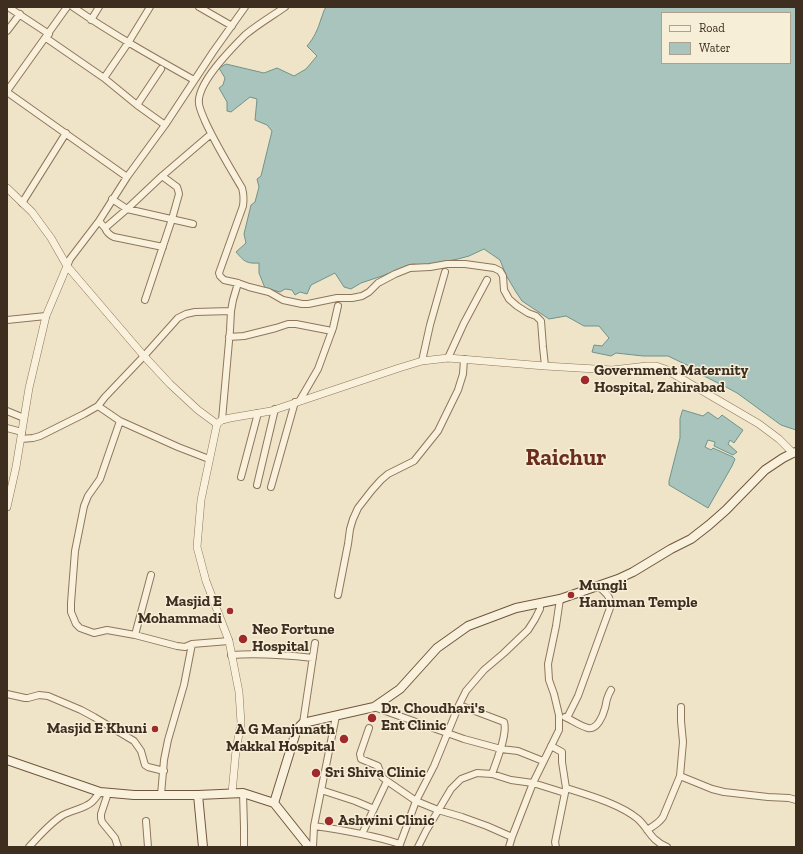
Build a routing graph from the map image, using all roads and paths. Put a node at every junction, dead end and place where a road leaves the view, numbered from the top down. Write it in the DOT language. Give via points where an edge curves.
graph roads {
  1 [pos="8,7"];
  2 [pos="67,7"];
  3 [pos="73,7"];
  4 [pos="99,7"];
  5 [pos="150,7"];
  6 [pos="200,7"];
  7 [pos="244,7"];
  8 [pos="285,7"];
  9 [pos="20,14"];
  10 [pos="92,20"];
  11 [pos="232,26"];
  12 [pos="7,31"];
  13 [pos="47,36"];
  14 [pos="128,42"];
  15 [pos="162,69"];
  16 [pos="104,78"];
  17 [pos="194,80"];
  18 [pos="7,91"];
  19 [pos="137,105"];
  20 [pos="165,125"];
  21 [pos="66,133"];
  22 [pos="211,134"];
  23 [pos="162,176"];
  24 [pos="127,177"];
  25 [pos="7,188"];
  26 [pos="112,199"];
  27 [pos="22,203"];
  28 [pos="127,210"];
  29 [pos="172,220"];
  30 [pos="99,221"];
  31 [pos="193,224"];
  32 [pos="105,228"];
  33 [pos="163,247"];
  34 [pos="67,266"];
  35 [pos="445,272"];
  36 [pos="487,280"];
  37 [pos="238,283"];
  38 [pos="145,300"];
  39 [pos="338,306"];
  40 [pos="231,311"];
  41 [pos="46,316"];
  42 [pos="7,320"];
  43 [pos="332,331"];
  44 [pos="229,336"];
  45 [pos="144,356"];
  46 [pos="448,358"];
  47 [pos="464,359"];
  48 [pos="422,361"];
  49 [pos="546,366"];
  50 [pos="297,401"];
  51 [pos="98,406"];
  52 [pos="275,409"];
  53 [pos="7,411"];
  54 [pos="258,413"];
  55 [pos="24,418"];
  56 [pos="120,421"];
  57 [pos="219,422"];
  58 [pos="7,428"];
  59 [pos="21,436"];
  60 [pos="794,452"];
  61 [pos="209,459"];
  62 [pos="241,477"];
  63 [pos="257,485"];
  64 [pos="271,487"];
  65 [pos="7,507"];
  66 [pos="151,575"];
  67 [pos="598,586"];
  68 [pos="338,594"];
  69 [pos="560,599"];
  70 [pos="540,603"];
  71 [pos="135,635"];
  72 [pos="229,641"];
  73 [pos="315,643"];
  74 [pos="192,644"];
  75 [pos="231,655"];
  76 [pos="313,658"];
  77 [pos="611,690"];
  78 [pos="7,694"];
  79 [pos="459,705"];
  80 [pos="374,707"];
  81 [pos="681,707"];
  82 [pos="559,715"];
  83 [pos="336,716"];
  84 [pos="567,718"];
  85 [pos="304,723"];
  86 [pos="369,728"];
  87 [pos="448,733"];
  88 [pos="551,746"];
  89 [pos="501,749"];
  90 [pos="7,760"];
  91 [pos="543,762"];
  92 [pos="164,771"];
  93 [pos="492,774"];
  94 [pos="680,776"];
  95 [pos="387,781"];
  96 [pos="533,784"];
  97 [pos="321,790"];
  98 [pos="565,791"];
  99 [pos="104,793"];
  100 [pos="232,793"];
  101 [pos="243,793"];
  102 [pos="161,795"];
  103 [pos="198,795"];
  104 [pos="796,800"];
  105 [pos="416,801"];
  106 [pos="274,803"];
  107 [pos="374,809"];
  108 [pos="438,810"];
  109 [pos="146,821"];
  110 [pos="314,826"];
  111 [pos="647,830"];
  112 [pos="362,834"];
  113 [pos="512,837"];
  114 [pos="399,845"];
  115 [pos="29,847"];
  116 [pos="118,847"];
  117 [pos="148,847"];
  118 [pos="203,847"];
  119 [pos="244,847"];
  120 [pos="309,847"];
  121 [pos="313,847"];
  122 [pos="418,847"];
  123 [pos="509,847"];
  124 [pos="556,847"];
  125 [pos="667,847"];
  1 -- 9 [label="street"];
  2 -- 13 [label="street"];
  3 -- 10 [label="street"];
  4 -- 10 [label="street"];
  5 -- 14 [label="street"];
  6 -- 11 [label="street"];
  7 -- 11 [label="street"];
  8 -- 22 [label="street" via="246,35 226,54 201,90 199,105"];
  9 -- 12 [label="street"];
  9 -- 13 [label="street"];
  10 -- 14 [label="street"];
  11 -- 17 [label="street"];
  13 -- 16 [label="street"];
  13 -- 18 [label="street"];
  14 -- 16 [label="street"];
  14 -- 17 [label="street"];
  15 -- 19 [label="street"];
  16 -- 19 [label="street"];
  17 -- 20 [label="street"];
  18 -- 21 [label="street"];
  19 -- 20 [label="street"];
  20 -- 24 [label="street"];
  21 -- 24 [label="street"];
  21 -- 27 [label="street"];
  22 -- 23 [label="street"];
  22 -- 37 [label="street" via="244,194 243,206 219,273 224,280"];
  23 -- 28 [label="street"];
  23 -- 29 [label="street" via="177,187 179,194"];
  24 -- 26 [label="street"];
  25 -- 27 [label="street"];
  26 -- 28 [label="street"];
  26 -- 30 [label="street"];
  27 -- 34 [label="street" via="51,238"];
  28 -- 29 [label="street"];
  28 -- 32 [label="street"];
  29 -- 31 [label="street"];
  29 -- 33 [label="street"];
  30 -- 32 [label="street"];
  30 -- 34 [label="street"];
  32 -- 33 [label="street" via="114,238"];
  33 -- 38 [label="street"];
  34 -- 41 [label="street"];
  34 -- 45 [label="street"];
  35 -- 48 [label="street"];
  36 -- 46 [label="street"];
  37 -- 40 [label="street"];
  37 -- 49 [label="street" via="269,292 283,300 308,304 362,296 378,283 410,268 465,264 494,268 503,276 504,290 509,299 541,321"];
  39 -- 43 [label="street"];
  40 -- 44 [label="street"];
  40 -- 45 [label="street" via="195,312 178,318"];
  41 -- 42 [label="street"];
  41 -- 55 [label="street"];
  43 -- 44 [label="street" via="288,324 244,336"];
  43 -- 50 [label="street" via="318,369"];
  44 -- 57 [label="street"];
  45 -- 51 [label="street"];
  45 -- 57 [label="street" via="198,410"];
  46 -- 47 [label="street"];
  46 -- 48 [label="street"];
  47 -- 49 [label="street"];
  47 -- 68 [label="street" via="458,390 438,431 414,461 380,480 358,508 350,529"];
  48 -- 50 [label="street"];
  49 -- 60 [label="street" via="612,370 656,366 665,369 759,424"];
  50 -- 52 [label="street"];
  50 -- 64 [label="street"];
  51 -- 56 [label="street"];
  51 -- 59 [label="street" via="40,436"];
  52 -- 54 [label="street"];
  52 -- 63 [label="street"];
  53 -- 55 [label="street"];
  54 -- 57 [label="street"];
  54 -- 62 [label="street"];
  55 -- 59 [label="street"];
  56 -- 61 [label="street"];
  56 -- 71 [label="street" via="100,479 84,506 75,551 71,612 76,624 88,631 94,633 107,630"];
  57 -- 61 [label="street"];
  58 -- 59 [label="street"];
  59 -- 65 [label="street"];
  60 -- 67 [label="main road" via="765,470 726,510 691,539 628,574"];
  61 -- 72 [label="street" via="201,500 197,547 206,581"];
  66 -- 71 [label="street"];
  67 -- 69 [label="main road"];
  67 -- 84 [label="street" via="611,600 610,608 578,696"];
  69 -- 70 [label="main road"];
  69 -- 82 [label="street" via="548,664 549,680"];
  70 -- 79 [label="street" via="540,609 528,630 484,670 466,691"];
  70 -- 80 [label="main road" via="516,608 468,626 437,648 400,689"];
  71 -- 74 [label="street" via="177,646"];
  72 -- 74 [label="street"];
  72 -- 75 [label="street"];
  73 -- 76 [label="street"];
  74 -- 92 [label="street" via="184,685 168,740"];
  75 -- 76 [label="street" via="250,653"];
  75 -- 100 [label="street" via="239,692 241,724"];
  76 -- 85 [label="street"];
  77 -- 84 [label="street" via="604,712 594,727 587,728"];
  78 -- 92 [label="street" via="25,698 39,694 81,710 134,741 141,751 145,765"];
  79 -- 87 [label="street"];
  79 -- 89 [label="street" via="504,722"];
  80 -- 83 [label="main road"];
  80 -- 87 [label="street"];
  81 -- 94 [label="street" via="683,742"];
  82 -- 84 [label="street"];
  82 -- 88 [label="street" via="559,730"];
  83 -- 85 [label="main road"];
  83 -- 97 [label="street"];
  85 -- 106 [label="main road" via="296,732"];
  86 -- 95 [label="street" via="361,758 378,766 382,777"];
  87 -- 89 [label="street"];
  87 -- 105 [label="street"];
  88 -- 91 [label="street"];
  88 -- 98 [label="street" via="562,752"];
  89 -- 91 [label="street" via="518,751"];
  89 -- 93 [label="street"];
  90 -- 99 [label="main road"];
  91 -- 96 [label="street"];
  92 -- 102 [label="street"];
  93 -- 96 [label="street"];
  93 -- 108 [label="street" via="477,773 461,779 451,789"];
  94 -- 104 [label="street" via="724,792"];
  94 -- 111 [label="street" via="660,821"];
  95 -- 105 [label="street"];
  95 -- 107 [label="street"];
  96 -- 98 [label="street"];
  96 -- 113 [label="street"];
  97 -- 107 [label="street"];
  97 -- 110 [label="street"];
  98 -- 111 [label="street" via="600,799 628,812"];
  98 -- 124 [label="street" via="554,842"];
  99 -- 102 [label="main road"];
  99 -- 115 [label="street" via="92,803 56,820"];
  99 -- 116 [label="street" via="102,822 115,838"];
  100 -- 101 [label="main road"];
  100 -- 103 [label="main road"];
  101 -- 106 [label="main road"];
  101 -- 119 [label="street"];
  102 -- 103 [label="main road"];
  103 -- 118 [label="main road"];
  105 -- 108 [label="street"];
  105 -- 114 [label="street"];
  106 -- 120 [label="main road"];
  107 -- 112 [label="street"];
  108 -- 113 [label="street"];
  108 -- 122 [label="street"];
  109 -- 117 [label="street"];
  110 -- 112 [label="street"];
  110 -- 121 [label="street"];
  111 -- 125 [label="street" via="652,837"];
  112 -- 114 [label="street"];
  113 -- 123 [label="street"];
}
